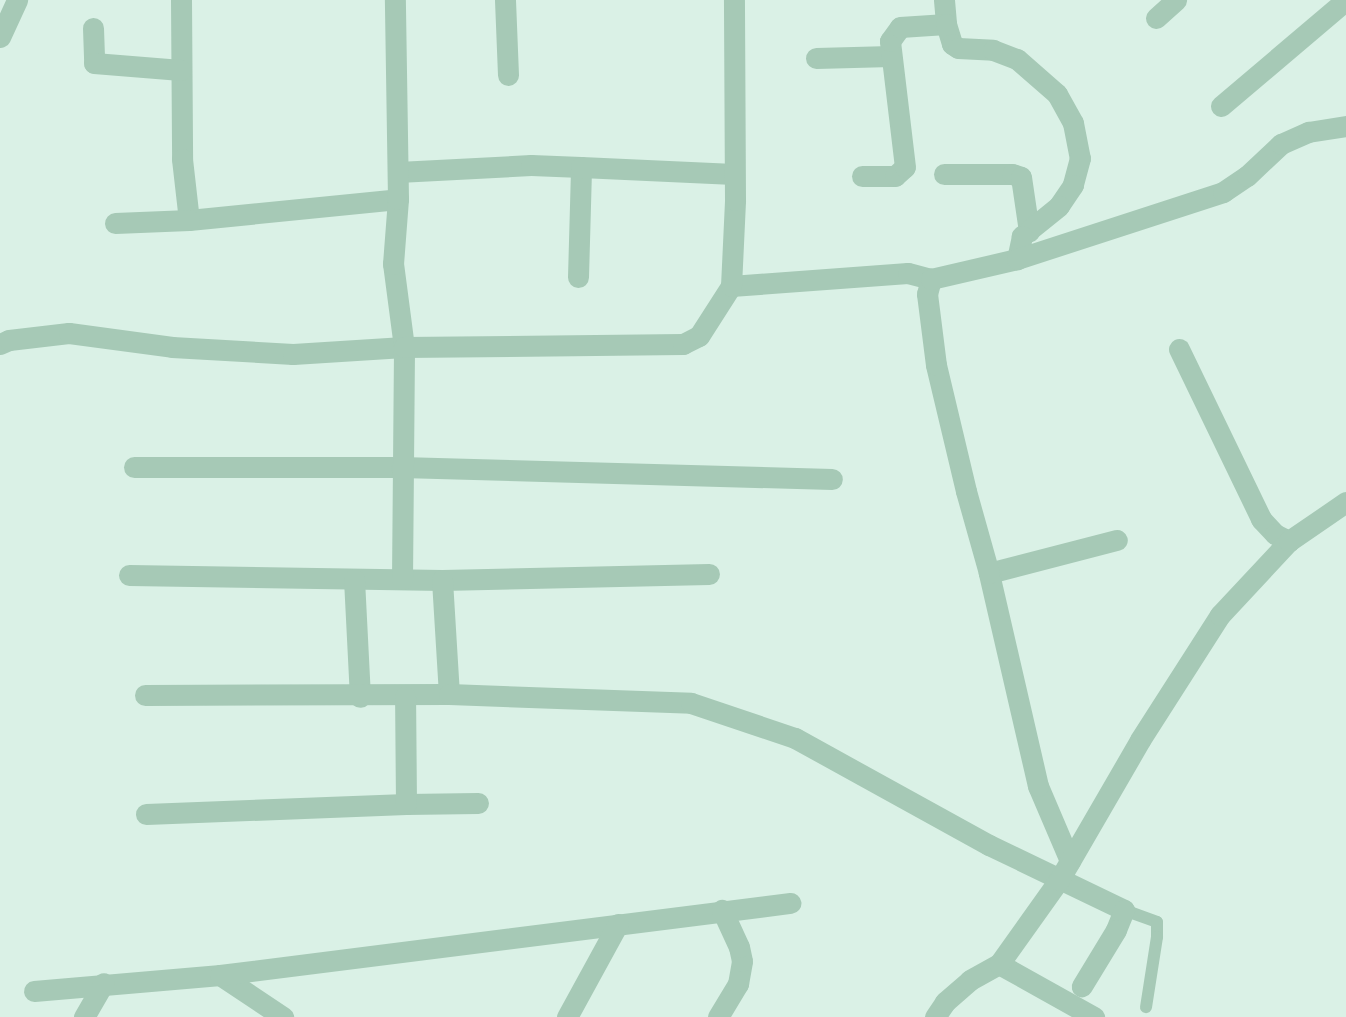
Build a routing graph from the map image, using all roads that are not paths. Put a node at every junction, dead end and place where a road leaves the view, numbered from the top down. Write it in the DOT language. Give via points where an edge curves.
graph roads {
  1 [pos="17,0"];
  2 [pos="181,0"];
  3 [pos="395,0"];
  4 [pos="505,0"];
  5 [pos="734,0"];
  6 [pos="943,0"];
  7 [pos="1176,0"];
  8 [pos="1346,0"];
  9 [pos="1156,18"];
  10 [pos="946,24"];
  11 [pos="93,29"];
  12 [pos="0,37"];
  13 [pos="891,56"];
  14 [pos="816,58"];
  15 [pos="181,70"];
  16 [pos="508,75"];
  17 [pos="1221,106"];
  18 [pos="1346,126"];
  19 [pos="581,167"];
  20 [pos="398,172"];
  21 [pos="734,174"];
  22 [pos="944,174"];
  23 [pos="862,176"];
  24 [pos="398,199"];
  25 [pos="190,220"];
  26 [pos="115,223"];
  27 [pos="1029,231"];
  28 [pos="1017,259"];
  29 [pos="579,277"];
  30 [pos="931,279"];
  31 [pos="731,286"];
  32 [pos="3,337"];
  33 [pos="404,347"];
  34 [pos="1179,349"];
  35 [pos="134,467"];
  36 [pos="401,467"];
  37 [pos="832,479"];
  38 [pos="1346,502"];
  39 [pos="1117,540"];
  40 [pos="1289,541"];
  41 [pos="989,573"];
  42 [pos="709,574"];
  43 [pos="129,575"];
  44 [pos="354,579"];
  45 [pos="402,579"];
  46 [pos="442,580"];
  47 [pos="449,694"];
  48 [pos="145,695"];
  49 [pos="360,697"];
  50 [pos="405,697"];
  51 [pos="478,803"];
  52 [pos="406,804"];
  53 [pos="146,814"];
  54 [pos="1070,861"];
  55 [pos="1059,880"];
  56 [pos="790,903"];
  57 [pos="722,910"];
  58 [pos="1124,910"];
  59 [pos="618,924"];
  60 [pos="999,964"];
  61 [pos="220,975"];
  62 [pos="104,983"];
  63 [pos="1082,986"];
  64 [pos="34,991"];
  65 [pos="1146,1007"];
  66 [pos="84,1017"];
  67 [pos="283,1017"];
  68 [pos="567,1017"];
  69 [pos="718,1017"];
  70 [pos="935,1017"];
  71 [pos="1094,1017"];
  1 -- 12 [label="street"];
  2 -- 15 [label="street"];
  3 -- 20 [label="street"];
  4 -- 16 [label="street"];
  5 -- 21 [label="street"];
  6 -- 10 [label="street"];
  7 -- 9 [label="street"];
  8 -- 17 [label="street"];
  10 -- 13 [label="street" via="900,27 890,41"];
  10 -- 27 [label="street" via="958,48 993,50 1017,59 1057,94 1073,123 1080,158 1073,185 1059,206"];
  11 -- 15 [label="street" via="94,63"];
  13 -- 14 [label="street"];
  13 -- 23 [label="street" via="905,167 895,176"];
  15 -- 25 [label="street" via="182,159"];
  18 -- 28 [label="street" via="1308,132 1281,144 1223,192"];
  19 -- 20 [label="street"];
  19 -- 21 [label="street"];
  19 -- 29 [label="street"];
  20 -- 24 [label="street"];
  21 -- 31 [label="street"];
  22 -- 27 [label="street" via="1021,177"];
  24 -- 25 [label="street"];
  24 -- 33 [label="street" via="393,264"];
  25 -- 26 [label="street"];
  27 -- 28 [label="street" via="1022,236"];
  28 -- 30 [label="street"];
  30 -- 31 [label="street" via="908,273"];
  30 -- 41 [label="street" via="927,294 936,365"];
  31 -- 33 [label="street" via="699,336 684,344"];
  32 -- 33 [label="street" via="69,333 172,347 293,354"];
  33 -- 36 [label="street"];
  34 -- 40 [label="street" via="1261,519"];
  35 -- 36 [label="street"];
  36 -- 37 [label="street"];
  36 -- 45 [label="street"];
  38 -- 40 [label="street"];
  39 -- 41 [label="street"];
  40 -- 54 [label="street" via="1220,615"];
  41 -- 54 [label="street" via="1038,786"];
  42 -- 46 [label="street"];
  43 -- 44 [label="street"];
  44 -- 45 [label="street"];
  44 -- 49 [label="street"];
  45 -- 46 [label="street"];
  46 -- 47 [label="street"];
  47 -- 50 [label="street"];
  47 -- 55 [label="street" via="691,703 794,738"];
  48 -- 49 [label="street"];
  49 -- 50 [label="street"];
  50 -- 52 [label="street"];
  51 -- 52 [label="street"];
  52 -- 53 [label="street"];
  54 -- 55 [label="street"];
  55 -- 58 [label="street"];
  55 -- 60 [label="street"];
  56 -- 57 [label="street"];
  57 -- 59 [label="street"];
  57 -- 69 [label="street" via="742,961 737,984"];
  58 -- 63 [label="street"];
  58 -- 65 [label="lane" via="1157,922"];
  59 -- 61 [label="street"];
  59 -- 68 [label="street"];
  60 -- 70 [label="street" via="970,980"];
  60 -- 71 [label="street"];
  61 -- 62 [label="street"];
  61 -- 67 [label="street"];
  62 -- 64 [label="street"];
  62 -- 66 [label="street"];
}
